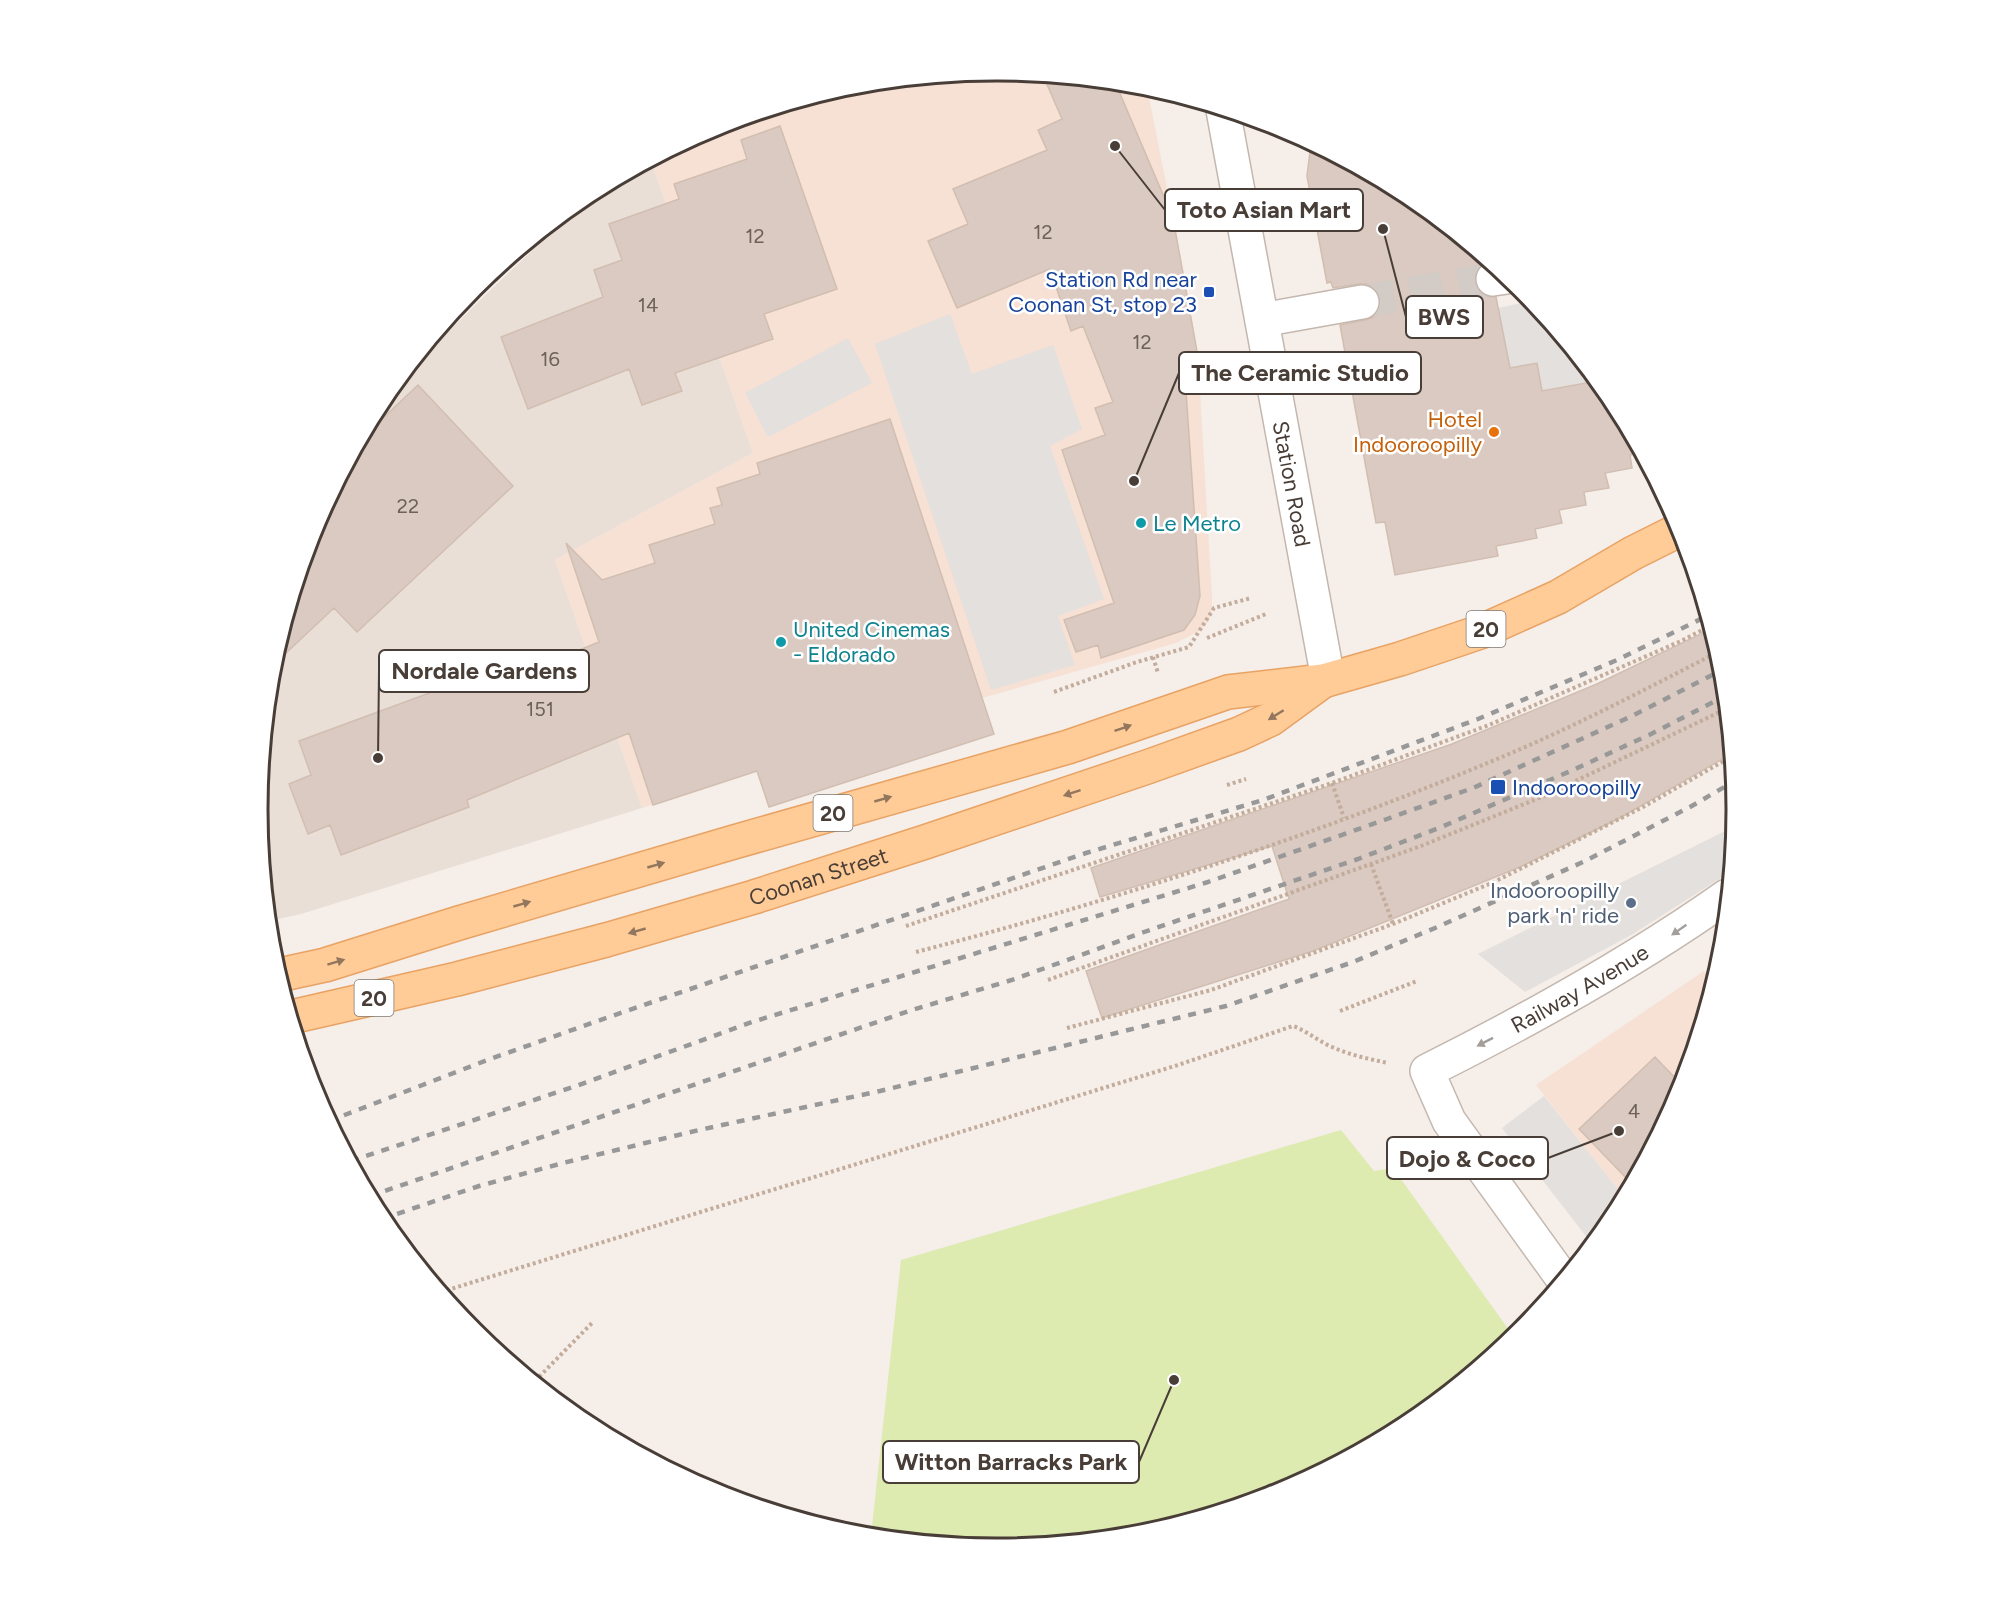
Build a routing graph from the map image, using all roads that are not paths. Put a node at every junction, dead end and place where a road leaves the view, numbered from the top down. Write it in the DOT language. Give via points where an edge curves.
graph roads {
  1 [pos="1224,118"];
  2 [pos="1362,302"];
  3 [pos="1262,320"];
  4 [pos="1663,516"];
  5 [pos="1671,534"];
  6 [pos="1633,553"];
  7 [pos="1326,680"];
  8 [pos="1719,901"];
  9 [pos="287,973"];
  10 [pos="298,1015"];
  11 [pos="1559,1273"];
  1 -- 3 [label="street, Station Road"];
  2 -- 3 [label="street"];
  3 -- 7 [label="street, Station Road"];
  4 -- 6 [label="main road, Coonan Street / 20"];
  5 -- 6 [label="main road, Coonan Street / 20"];
  6 -- 7 [label="main road, Coonan Street / 20" via="1558,597 1480,632"];
  9 -- 7 [label="main road, Coonan Street / 20, one-way" via="1068,747 1228,692"];
  7 -- 10 [label="main road, Coonan Street / 20, one-way" via="1271,719 1239,734 925,842 606,940"];
  8 -- 11 [label="street, Railway Avenue, one-way" via="1665,939 1536,1015 1427,1071 1449,1121"];
}
